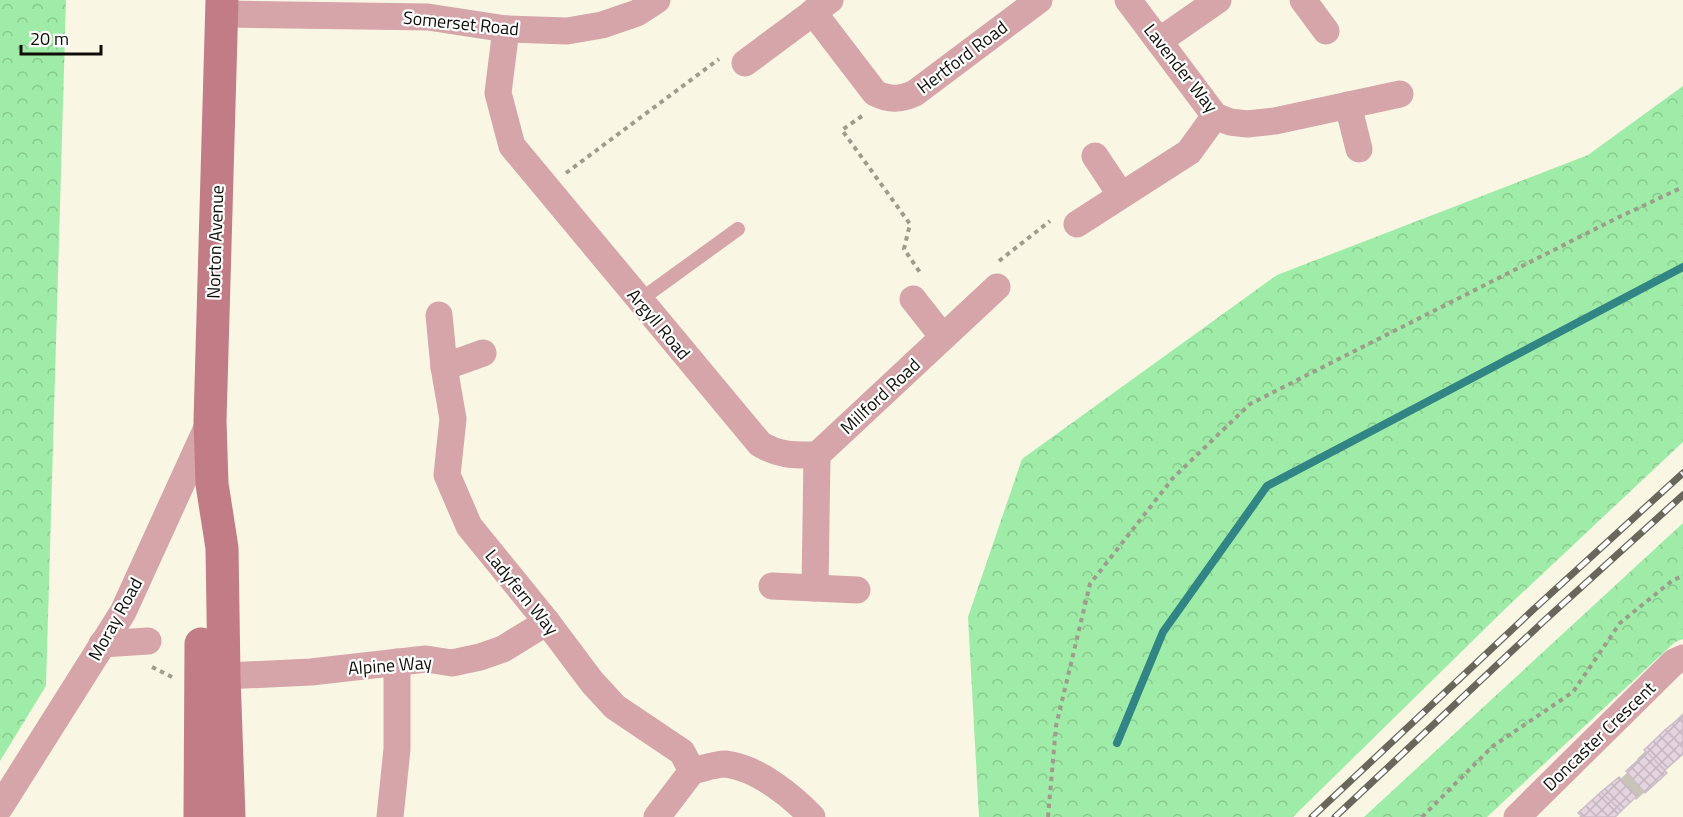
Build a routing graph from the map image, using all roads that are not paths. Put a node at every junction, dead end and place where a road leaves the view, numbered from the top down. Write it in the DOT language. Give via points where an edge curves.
graph roads {
  1 [pos="657,0"];
  2 [pos="1039,0"];
  3 [pos="1128,0"];
  4 [pos="1218,0"];
  5 [pos="1303,0"];
  6 [pos="822,6"];
  7 [pos="222,7"];
  8 [pos="429,8"];
  9 [pos="506,29"];
  10 [pos="1326,31"];
  11 [pos="1159,41"];
  12 [pos="746,63"];
  13 [pos="1400,94"];
  14 [pos="1348,105"];
  15 [pos="1215,116"];
  16 [pos="1359,149"];
  17 [pos="1095,156"];
  18 [pos="1121,195"];
  19 [pos="1077,224"];
  20 [pos="738,228"];
  21 [pos="997,287"];
  22 [pos="913,299"];
  23 [pos="640,300"];
  24 [pos="439,315"];
  25 [pos="943,338"];
  26 [pos="483,353"];
  27 [pos="444,367"];
  28 [pos="210,421"];
  29 [pos="817,454"];
  30 [pos="772,586"];
  31 [pos="815,588"];
  32 [pos="857,590"];
  33 [pos="547,622"];
  34 [pos="102,644"];
  35 [pos="146,653"];
  36 [pos="1683,658"];
  37 [pos="397,662"];
  38 [pos="212,677"];
  39 [pos="692,771"];
  40 [pos="0,807"];
  41 [pos="200,817"];
  42 [pos="229,817"];
  43 [pos="390,817"];
  44 [pos="657,817"];
  45 [pos="812,817"];
  46 [pos="1517,817"];
  1 -- 9 [label="street, Somerset Road" via="637,13 602,25 567,31"];
  2 -- 6 [label="street, Hertford Road" via="902,99 885,98 867,85"];
  3 -- 11 [label="street, Lavender Way"];
  4 -- 11 [label="street"];
  5 -- 10 [label="street"];
  6 -- 12 [label="street"];
  7 -- 8 [label="street, Somerset Road"];
  7 -- 28 [label="street, Norton Avenue"];
  8 -- 9 [label="street, Somerset Road"];
  9 -- 23 [label="street, Argyll Road" via="498,93 512,146"];
  11 -- 15 [label="street, Lavender Way"];
  13 -- 14 [label="street, Lavender Way"];
  14 -- 15 [label="street, Lavender Way" via="1247,124"];
  14 -- 16 [label="street"];
  15 -- 18 [label="street" via="1189,152"];
  17 -- 18 [label="street"];
  18 -- 19 [label="street"];
  20 -- 23 [label="lane"];
  21 -- 25 [label="street, Millford Road"];
  22 -- 25 [label="street"];
  23 -- 29 [label="street, Argyll Road" via="760,444 791,455"];
  24 -- 27 [label="street, Ladyfern Way"];
  25 -- 29 [label="street, Millford Road"];
  26 -- 27 [label="street"];
  27 -- 33 [label="street, Ladyfern Way" via="453,419 447,475 469,526"];
  28 -- 34 [label="street, Moray Road" via="123,612"];
  28 -- 38 [label="street, Norton Avenue" via="212,484 222,548"];
  29 -- 31 [label="street"];
  30 -- 31 [label="street"];
  31 -- 32 [label="street"];
  33 -- 37 [label="street, Alpine Way" via="503,649 480,657 452,663 426,659"];
  33 -- 39 [label="street, Ladyfern Way" via="615,707 682,752"];
  34 -- 35 [label="street"];
  34 -- 40 [label="street, Moray Road"];
  36 -- 46 [label="street, Doncaster Crescent" via="1674,662"];
  37 -- 38 [label="street, Alpine Way"];
  37 -- 43 [label="street" via="397,749"];
  38 -- 41 [label="street, Norton Avenue"];
  38 -- 42 [label="street, Norton Avenue"];
  39 -- 44 [label="street"];
  39 -- 45 [label="street" via="723,764 755,772"];
}
